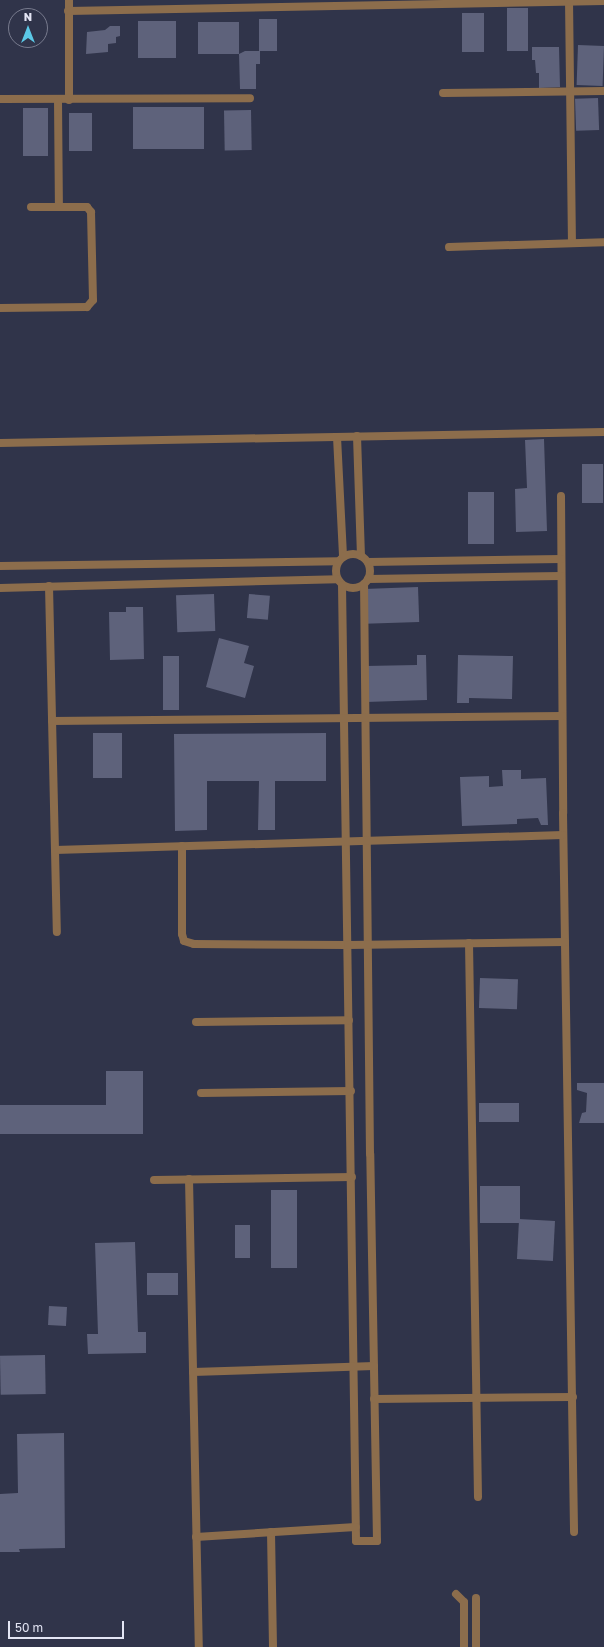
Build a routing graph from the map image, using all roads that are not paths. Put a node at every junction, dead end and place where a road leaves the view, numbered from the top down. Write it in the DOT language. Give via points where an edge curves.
graph roads {
  1 [pos="68,0"];
  2 [pos="569,1"];
  3 [pos="604,1"];
  4 [pos="68,11"];
  5 [pos="570,91"];
  6 [pos="604,91"];
  7 [pos="443,93"];
  8 [pos="250,98"];
  9 [pos="0,99"];
  10 [pos="58,100"];
  11 [pos="70,100"];
  12 [pos="31,207"];
  13 [pos="58,207"];
  14 [pos="604,242"];
  15 [pos="572,243"];
  16 [pos="449,247"];
  17 [pos="0,308"];
  18 [pos="604,432"];
  19 [pos="337,436"];
  20 [pos="358,436"];
  21 [pos="0,443"];
  22 [pos="561,496"];
  23 [pos="361,556"];
  24 [pos="561,558"];
  25 [pos="340,559"];
  26 [pos="368,562"];
  27 [pos="0,566"];
  28 [pos="561,576"];
  29 [pos="366,581"];
  30 [pos="340,582"];
  31 [pos="49,586"];
  32 [pos="0,588"];
  33 [pos="366,716"];
  34 [pos="562,716"];
  35 [pos="344,718"];
  36 [pos="52,721"];
  37 [pos="563,835"];
  38 [pos="367,840"];
  39 [pos="346,842"];
  40 [pos="182,846"];
  41 [pos="55,850"];
  42 [pos="57,932"];
  43 [pos="565,942"];
  44 [pos="469,943"];
  45 [pos="348,945"];
  46 [pos="368,945"];
  47 [pos="349,1020"];
  48 [pos="196,1022"];
  49 [pos="351,1091"];
  50 [pos="201,1093"];
  51 [pos="352,1177"];
  52 [pos="189,1179"];
  53 [pos="154,1180"];
  54 [pos="374,1366"];
  55 [pos="355,1367"];
  56 [pos="193,1372"];
  57 [pos="477,1398"];
  58 [pos="573,1398"];
  59 [pos="374,1399"];
  60 [pos="478,1497"];
  61 [pos="356,1527"];
  62 [pos="271,1532"];
  63 [pos="574,1532"];
  64 [pos="196,1537"];
  65 [pos="456,1594"];
  66 [pos="476,1598"];
  67 [pos="199,1647"];
  68 [pos="273,1647"];
  69 [pos="464,1647"];
  70 [pos="476,1647"];
  1 -- 4 [label="street"];
  2 -- 3 [label="street"];
  2 -- 4 [label="street"];
  2 -- 5 [label="street"];
  4 -- 11 [label="street"];
  5 -- 6 [label="street"];
  5 -- 7 [label="street"];
  5 -- 15 [label="street"];
  8 -- 11 [label="street"];
  9 -- 10 [label="street"];
  10 -- 11 [label="street"];
  10 -- 13 [label="street"];
  12 -- 13 [label="street"];
  13 -- 17 [label="street" via="87,208 90,212 93,300 87,307"];
  14 -- 15 [label="street"];
  15 -- 16 [label="street"];
  18 -- 20 [label="street"];
  19 -- 20 [label="street"];
  19 -- 21 [label="street"];
  19 -- 25 [label="street"];
  20 -- 23 [label="street"];
  22 -- 24 [label="street"];
  23 -- 25 [label="street" via="352,554"];
  23 -- 26 [label="street"];
  24 -- 26 [label="street"];
  24 -- 28 [label="street"];
  25 -- 27 [label="street"];
  25 -- 30 [label="street" via="336,570"];
  26 -- 29 [label="street"];
  28 -- 29 [label="street"];
  28 -- 34 [label="street"];
  29 -- 30 [label="street" via="351,588"];
  29 -- 33 [label="street"];
  30 -- 31 [label="street"];
  30 -- 35 [label="street"];
  31 -- 32 [label="street"];
  31 -- 36 [label="street"];
  33 -- 34 [label="street"];
  33 -- 35 [label="street"];
  33 -- 38 [label="street"];
  34 -- 37 [label="street"];
  35 -- 36 [label="street"];
  35 -- 39 [label="street"];
  36 -- 41 [label="street"];
  37 -- 38 [label="street"];
  37 -- 43 [label="street"];
  38 -- 39 [label="street"];
  38 -- 46 [label="street"];
  39 -- 40 [label="street"];
  39 -- 45 [label="street"];
  40 -- 41 [label="street"];
  40 -- 45 [label="street" via="184,941 194,944"];
  41 -- 42 [label="street"];
  43 -- 44 [label="street"];
  43 -- 58 [label="street"];
  44 -- 46 [label="street"];
  44 -- 57 [label="street"];
  45 -- 46 [label="street"];
  45 -- 47 [label="street"];
  46 -- 54 [label="street"];
  47 -- 48 [label="street"];
  47 -- 49 [label="street"];
  49 -- 50 [label="street"];
  49 -- 51 [label="street"];
  51 -- 52 [label="street"];
  51 -- 55 [label="street"];
  52 -- 53 [label="street"];
  52 -- 56 [label="street"];
  54 -- 55 [label="street"];
  54 -- 59 [label="street"];
  55 -- 56 [label="street"];
  55 -- 61 [label="street"];
  56 -- 64 [label="street"];
  57 -- 58 [label="street"];
  57 -- 59 [label="street"];
  57 -- 60 [label="street"];
  58 -- 63 [label="street"];
  59 -- 61 [label="street" via="377,1541 356,1541"];
  61 -- 62 [label="street"];
  62 -- 64 [label="street"];
  62 -- 68 [label="street"];
  64 -- 67 [label="street"];
  65 -- 69 [label="street" via="464,1602"];
  66 -- 70 [label="street"];
}
